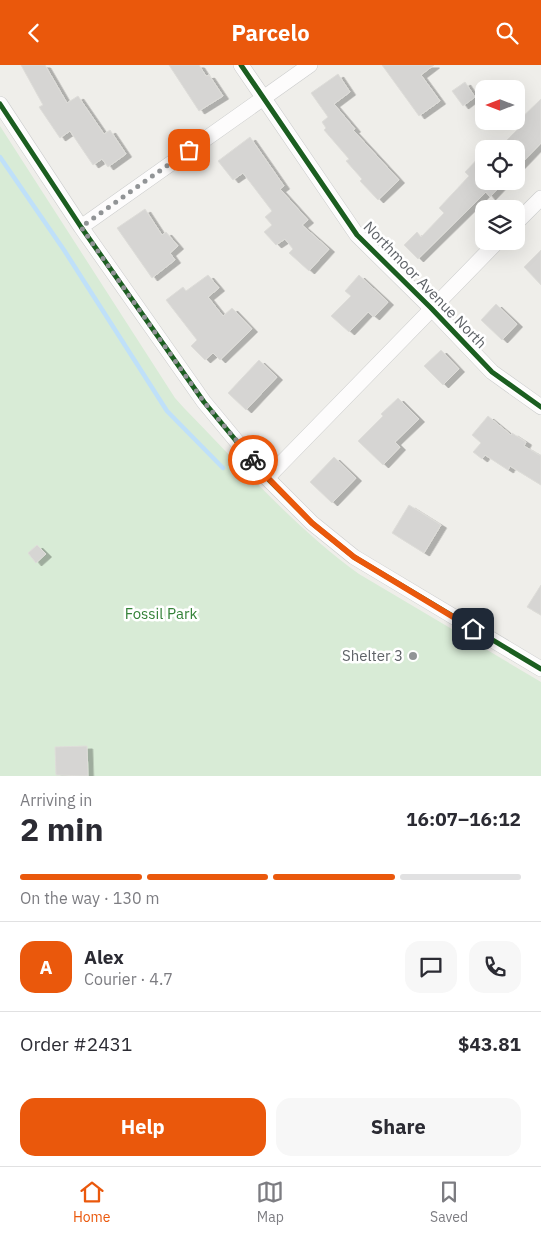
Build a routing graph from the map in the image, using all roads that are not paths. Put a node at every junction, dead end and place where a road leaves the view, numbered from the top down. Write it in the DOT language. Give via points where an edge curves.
graph roads {
  1 [pos="241,65"];
  2 [pos="310,65"];
  3 [pos="263,98"];
  4 [pos="0,104"];
  5 [pos="541,198"];
  6 [pos="525,214"];
  7 [pos="81,227"];
  8 [pos="489,250"];
  9 [pos="431,309"];
  10 [pos="541,407"];
  11 [pos="267,477"];
  12 [pos="541,669"];
  1 -- 3 [label="street, Northmoor Avenue North"];
  2 -- 3 [label="street"];
  3 -- 7 [label="street"];
  3 -- 9 [label="street, Northmoor Avenue North" via="357,235"];
  4 -- 7 [label="street"];
  5 -- 6 [label="street"];
  7 -- 11 [label="street" via="204,402"];
  8 -- 9 [label="street"];
  9 -- 10 [label="street, Northmoor Avenue North" via="492,373"];
  9 -- 11 [label="street"];
  11 -- 12 [label="street" via="312,523 354,557"];
}
